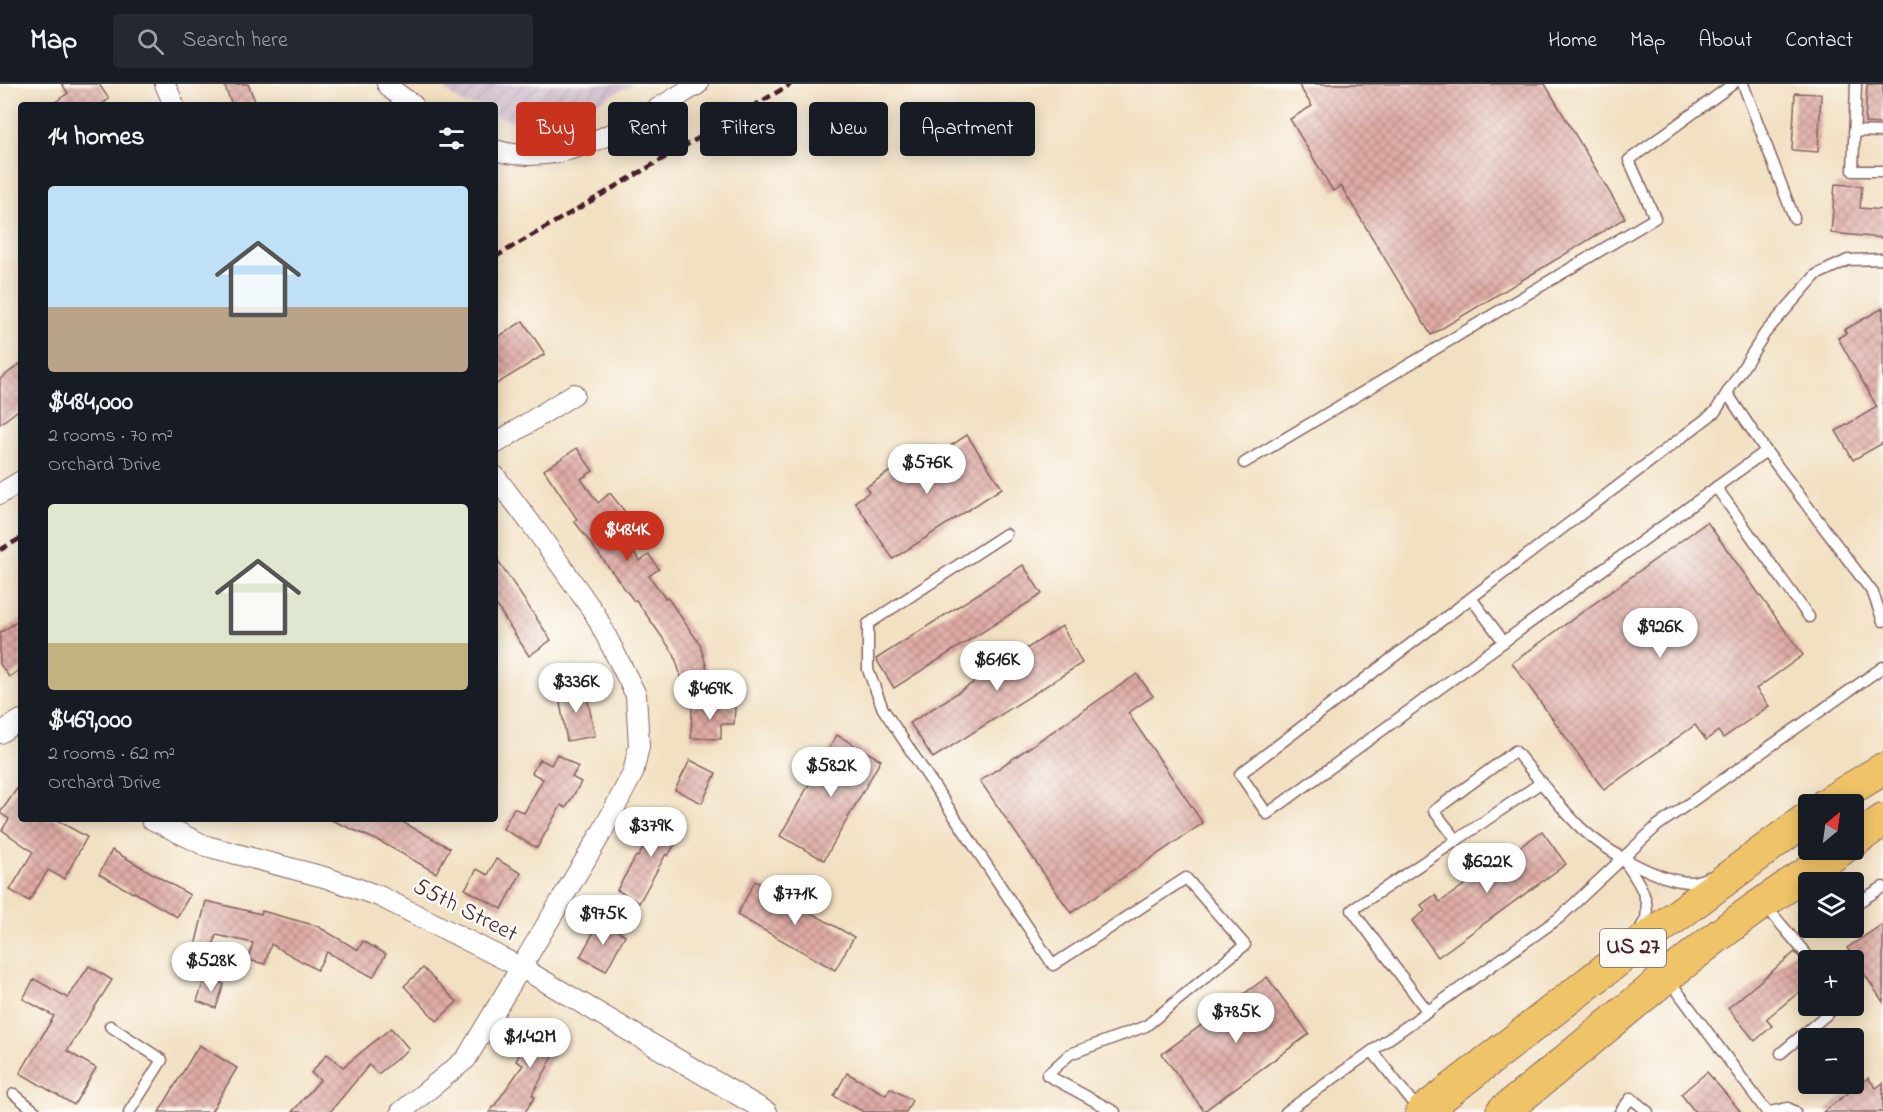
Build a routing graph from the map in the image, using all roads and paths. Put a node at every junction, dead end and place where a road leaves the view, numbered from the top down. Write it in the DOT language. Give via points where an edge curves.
graph roads {
  1 [pos="165,84"];
  2 [pos="387,84"];
  3 [pos="698,84"];
  4 [pos="1733,84"];
  5 [pos="1743,84"];
  6 [pos="1856,84"];
  7 [pos="173,102"];
  8 [pos="409,102"];
  9 [pos="1854,130"];
  10 [pos="1883,132"];
  11 [pos="498,151"];
  12 [pos="1883,171"];
  13 [pos="1794,218"];
  14 [pos="1883,259"];
  15 [pos="1727,393"];
  16 [pos="574,394"];
  17 [pos="498,442"];
  18 [pos="1766,451"];
  19 [pos="1244,463"];
  20 [pos="498,480"];
  21 [pos="18,483"];
  22 [pos="1716,487"];
  23 [pos="0,494"];
  24 [pos="1006,534"];
  25 [pos="1471,598"];
  26 [pos="1809,617"];
  27 [pos="1883,621"];
  28 [pos="1504,642"];
  29 [pos="1883,667"];
  30 [pos="1883,769"];
  31 [pos="1542,782"];
  32 [pos="1842,794"];
  33 [pos="158,822"];
  34 [pos="1798,825"];
  35 [pos="1457,840"];
  36 [pos="1623,858"];
  37 [pos="1829,860"];
  38 [pos="1749,862"];
  39 [pos="1815,872"];
  40 [pos="1798,884"];
  41 [pos="1883,887"];
  42 [pos="1864,899"];
  43 [pos="1764,904"];
  44 [pos="1803,950"];
  45 [pos="1627,953"];
  46 [pos="522,968"];
  47 [pos="1666,977"];
  48 [pos="1428,1012"];
  49 [pos="1825,1016"];
  50 [pos="110,1026"];
  51 [pos="1372,1051"];
  52 [pos="1781,1053"];
  53 [pos="14,1094"];
  54 [pos="36,1112"];
  55 [pos="129,1112"];
  56 [pos="401,1112"];
  57 [pos="766,1112"];
  58 [pos="1115,1112"];
  59 [pos="1286,1112"];
  60 [pos="1421,1112"];
  61 [pos="1502,1112"];
  62 [pos="1620,1112"];
  63 [pos="1648,1112"];
  64 [pos="1769,1112"];
  65 [pos="1795,1112"];
  1 -- 7 [label="street"];
  2 -- 8 [label="street"];
  3 -- 11 [label="street" via="623,129 561,153 510,155"];
  4 -- 19 [label="lane" via="1629,160 1655,218"];
  5 -- 13 [label="lane"];
  6 -- 9 [label="lane"];
  9 -- 10 [label="lane"];
  9 -- 12 [label="lane" via="1853,171"];
  14 -- 15 [label="lane" via="1848,260 1816,275 1765,333"];
  15 -- 18 [label="lane"];
  15 -- 25 [label="lane" via="1715,412"];
  16 -- 17 [label="street"];
  18 -- 22 [label="lane"];
  18 -- 27 [label="lane" via="1873,592"];
  20 -- 46 [label="street" via="595,614 636,695 639,746 633,773 602,832"];
  21 -- 23 [label="street"];
  22 -- 26 [label="lane"];
  22 -- 28 [label="lane"];
  24 -- 58 [label="lane" via="868,624 868,670 883,709 1053,965 1186,878 1245,945 1146,1026 1070,1054 1047,1075"];
  25 -- 28 [label="lane"];
  25 -- 28 [label="lane" via="1240,774 1267,814"];
  29 -- 36 [label="lane" via="1657,826"];
  30 -- 32 [label="main road"];
  31 -- 35 [label="lane"];
  31 -- 35 [label="lane" via="1515,751 1434,811"];
  31 -- 36 [label="lane" via="1581,828"];
  33 -- 46 [label="street, 55th Street" via="206,846 379,896"];
  34 -- 38 [label="main road, US 27"];
  35 -- 48 [label="lane" via="1353,910"];
  36 -- 38 [label="lane" via="1675,880 1694,882"];
  36 -- 45 [label="lane" via="1639,881 1646,918"];
  36 -- 48 [label="lane" via="1559,918"];
  37 -- 39 [label="main road, US 27"];
  38 -- 45 [label="main road, US 27"];
  40 -- 43 [label="main road, US 27"];
  41 -- 42 [label="lane"];
  43 -- 44 [label="lane"];
  43 -- 47 [label="main road, US 27"];
  45 -- 60 [label="main road, US 27"];
  46 -- 56 [label="street" via="466,1059"];
  46 -- 57 [label="street, 55th Street"];
  47 -- 61 [label="main road, US 27" via="1564,1065"];
  47 -- 64 [label="lane"];
  48 -- 51 [label="lane"];
  49 -- 52 [label="lane"];
  50 -- 55 [label="lane" via="162,1060"];
  51 -- 59 [label="lane"];
  51 -- 60 [label="lane"];
  53 -- 54 [label="lane"];
  62 -- 63 [label="lane" via="1631,1098"];
  64 -- 65 [label="lane" via="1788,1108"];
}
